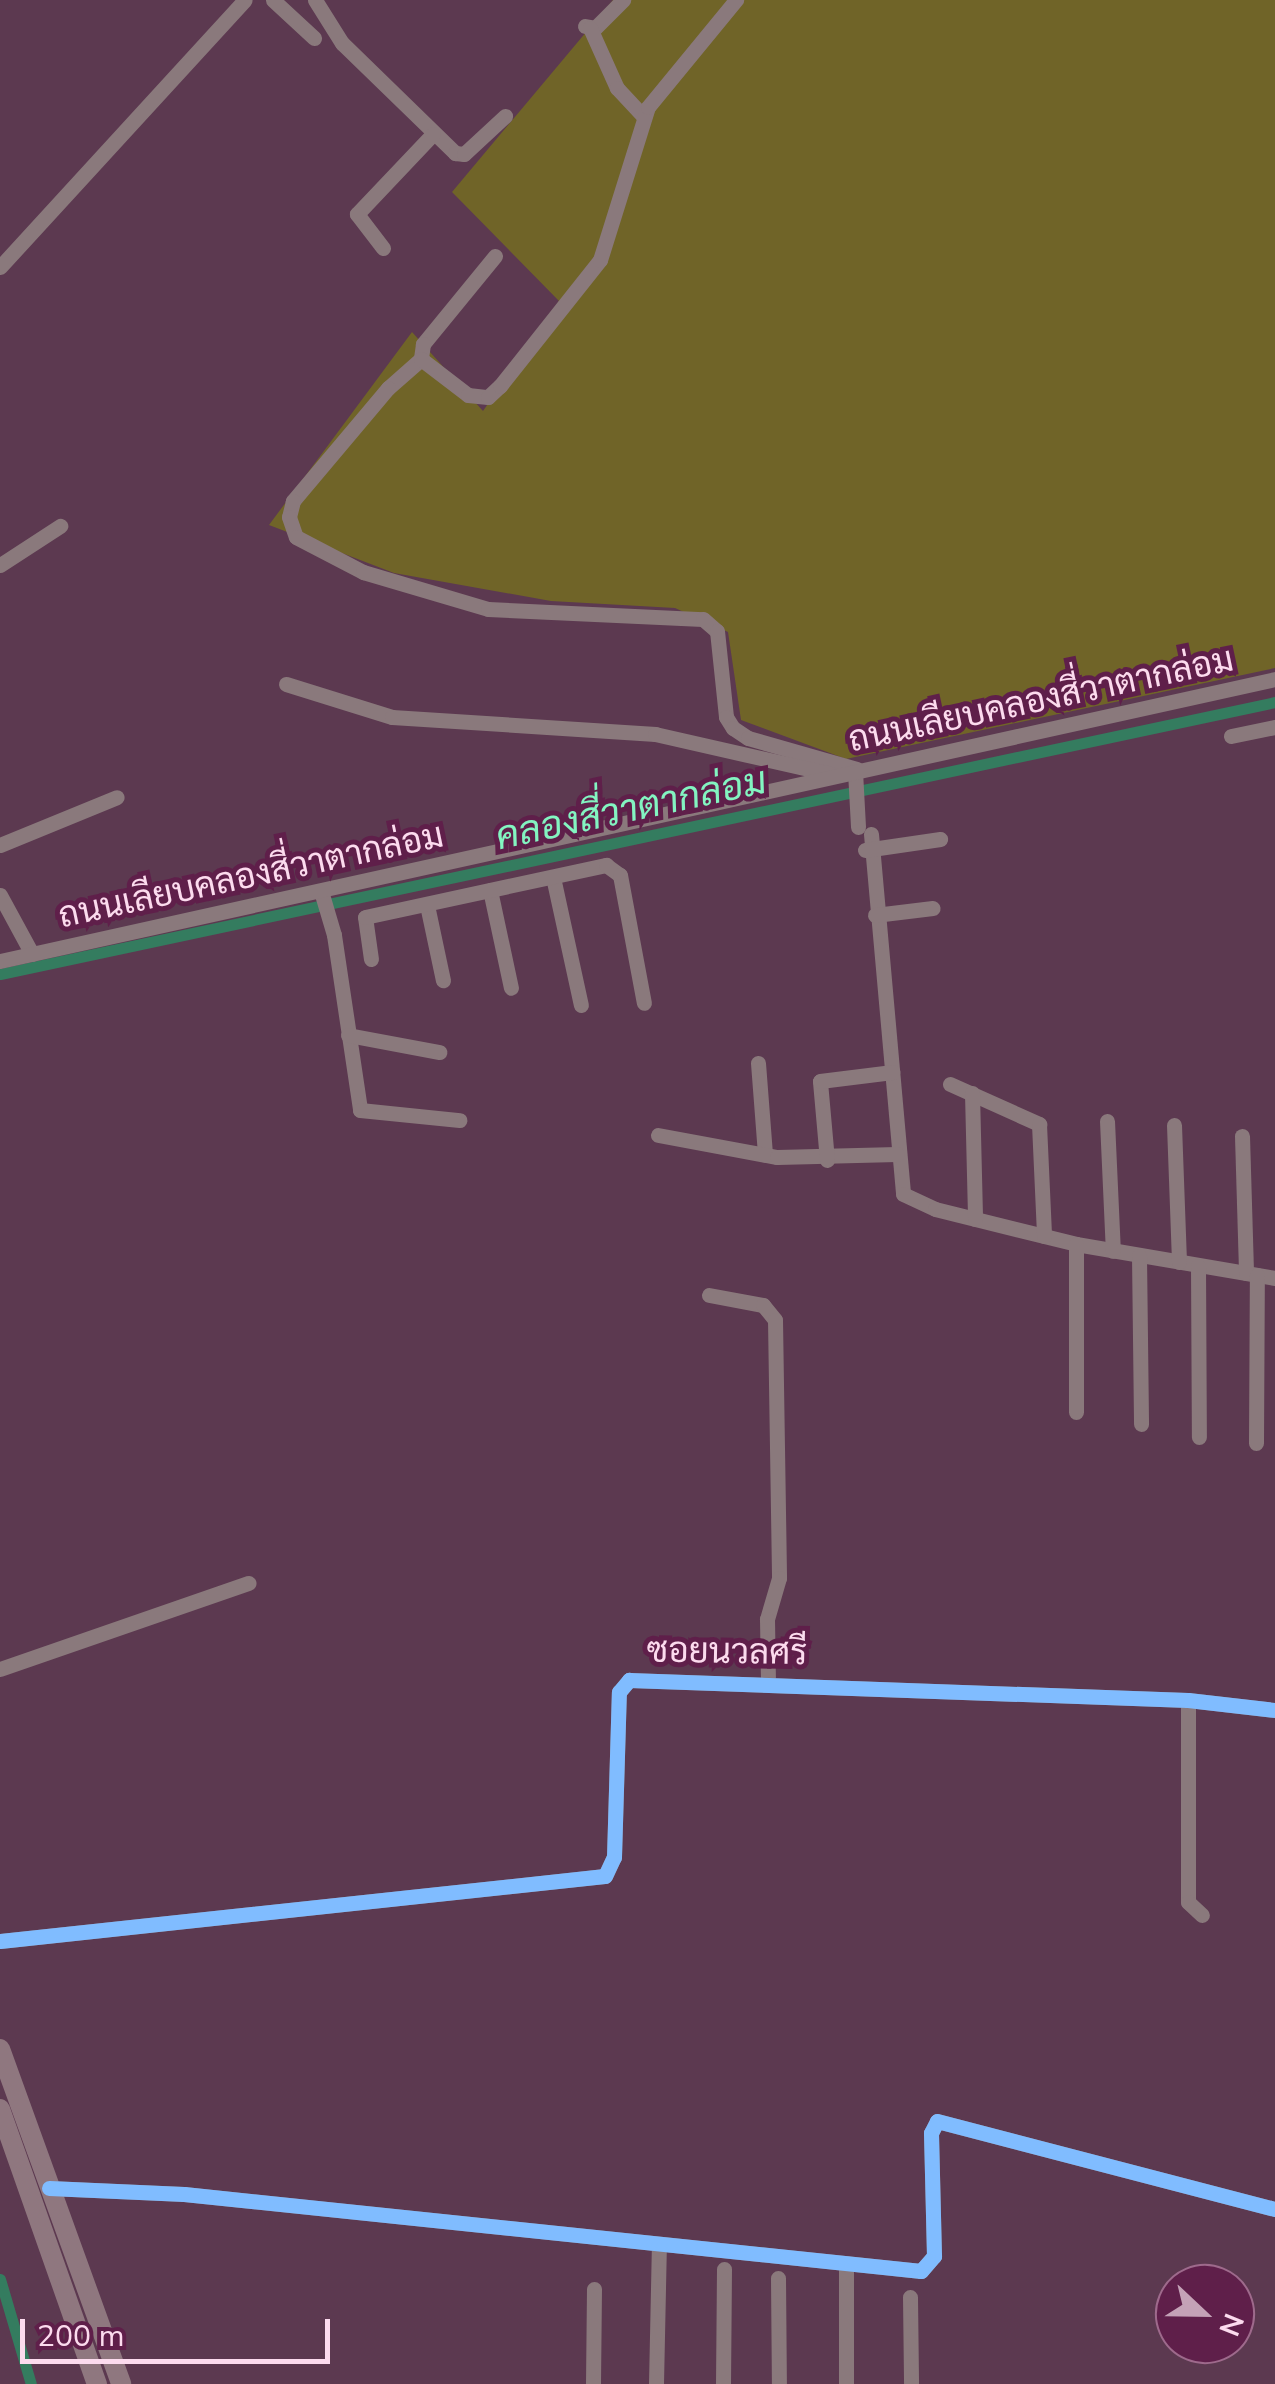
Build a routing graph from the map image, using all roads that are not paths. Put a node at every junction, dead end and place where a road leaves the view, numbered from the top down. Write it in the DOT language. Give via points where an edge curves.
graph roads {
  1 [pos="245,0"];
  2 [pos="273,0"];
  3 [pos="315,0"];
  4 [pos="624,0"];
  5 [pos="736,0"];
  6 [pos="314,38"];
  7 [pos="505,116"];
  8 [pos="644,116"];
  9 [pos="432,134"];
  10 [pos="383,248"];
  11 [pos="495,256"];
  12 [pos="0,267"];
  13 [pos="421,359"];
  14 [pos="60,526"];
  15 [pos="0,566"];
  16 [pos="1275,679"];
  17 [pos="286,684"];
  18 [pos="1275,728"];
  19 [pos="1232,736"];
  20 [pos="858,771"];
  21 [pos="838,775"];
  22 [pos="118,796"];
  23 [pos="866,837"];
  24 [pos="940,840"];
  25 [pos="0,846"];
  26 [pos="518,865"];
  27 [pos="553,876"];
  28 [pos="490,890"];
  29 [pos="0,895"];
  30 [pos="322,896"];
  31 [pos="427,905"];
  32 [pos="933,908"];
  33 [pos="875,915"];
  34 [pos="32,954"];
  35 [pos="371,960"];
  36 [pos="0,962"];
  37 [pos="443,980"];
  38 [pos="511,988"];
  39 [pos="644,1002"];
  40 [pos="581,1005"];
  41 [pos="348,1035"];
  42 [pos="439,1052"];
  43 [pos="758,1063"];
  44 [pos="892,1072"];
  45 [pos="950,1084"];
  46 [pos="972,1094"];
  47 [pos="459,1120"];
  48 [pos="1107,1122"];
  49 [pos="1174,1125"];
  50 [pos="658,1135"];
  51 [pos="1242,1136"];
  52 [pos="897,1154"];
  53 [pos="765,1155"];
  54 [pos="828,1160"];
  55 [pos="975,1219"];
  56 [pos="1044,1236"];
  57 [pos="1076,1244"];
  58 [pos="1113,1251"];
  59 [pos="1139,1256"];
  60 [pos="1179,1262"];
  61 [pos="1198,1266"];
  62 [pos="1252,1274"];
  63 [pos="1275,1278"];
  64 [pos="709,1295"];
  65 [pos="1076,1412"];
  66 [pos="1142,1424"];
  67 [pos="1199,1437"];
  68 [pos="1256,1443"];
  69 [pos="250,1583"];
  70 [pos="0,1669"];
  71 [pos="768,1681"];
  72 [pos="1188,1700"];
  73 [pos="1275,1710"];
  74 [pos="1202,1915"];
  75 [pos="0,1941"];
  76 [pos="0,2049"];
  77 [pos="0,2109"];
  78 [pos="49,2188"];
  79 [pos="1275,2209"];
  80 [pos="658,2244"];
  81 [pos="846,2263"];
  82 [pos="724,2270"];
  83 [pos="778,2278"];
  84 [pos="594,2289"];
  85 [pos="910,2297"];
  86 [pos="97,2384"];
  87 [pos="121,2384"];
  88 [pos="593,2384"];
  89 [pos="656,2384"];
  90 [pos="723,2384"];
  91 [pos="779,2384"];
  92 [pos="846,2384"];
  93 [pos="911,2384"];
  1 -- 12 [label="street"];
  2 -- 6 [label="street"];
  3 -- 9 [label="street" via="342,42"];
  4 -- 8 [label="street" via="587,27 617,88"];
  5 -- 8 [label="street"];
  7 -- 9 [label="street" via="464,154"];
  8 -- 13 [label="street" via="600,260 500,386 482,398 468,395"];
  9 -- 10 [label="street" via="358,214"];
  11 -- 13 [label="street" via="423,344"];
  13 -- 20 [label="street" via="388,388 294,502 289,516 296,537 364,572 488,608 703,618 717,631 726,717 733,728"];
  14 -- 15 [label="street"];
  16 -- 20 [label="street, ถนนเลียบคลองสี่วาตากล่อม"];
  17 -- 21 [label="street" via="392,717 655,734"];
  18 -- 19 [label="street"];
  20 -- 21 [label="street, ถนนเลียบคลองสี่วาตากล่อม"];
  20 -- 23 [label="street"];
  21 -- 26 [label="street, ถนนเลียบคลองสี่วาตากล่อม"];
  22 -- 25 [label="street"];
  23 -- 24 [label="street"];
  23 -- 33 [label="street"];
  26 -- 27 [label="street"];
  26 -- 28 [label="street"];
  26 -- 30 [label="street, ถนนเลียบคลองสี่วาตากล่อม"];
  27 -- 39 [label="street" via="606,865 620,876"];
  27 -- 40 [label="street"];
  28 -- 31 [label="street"];
  28 -- 38 [label="street"];
  29 -- 34 [label="street"];
  30 -- 34 [label="street, ถนนเลียบคลองสี่วาตากล่อม"];
  30 -- 41 [label="street"];
  31 -- 35 [label="street" via="365,918"];
  31 -- 37 [label="street"];
  32 -- 33 [label="street"];
  33 -- 44 [label="street"];
  34 -- 36 [label="street, ถนนเลียบคลองสี่วาตากล่อม"];
  41 -- 42 [label="street"];
  41 -- 47 [label="street" via="360,1110"];
  43 -- 53 [label="street"];
  44 -- 52 [label="street"];
  44 -- 54 [label="street" via="820,1082"];
  45 -- 46 [label="street"];
  46 -- 55 [label="street"];
  46 -- 56 [label="street" via="1039,1124"];
  48 -- 58 [label="street"];
  49 -- 60 [label="street"];
  50 -- 53 [label="street"];
  51 -- 62 [label="street"];
  52 -- 54 [label="street"];
  52 -- 55 [label="street" via="904,1194"];
  53 -- 54 [label="street"];
  55 -- 56 [label="street"];
  56 -- 57 [label="street"];
  57 -- 58 [label="street"];
  57 -- 65 [label="street"];
  58 -- 59 [label="street"];
  59 -- 60 [label="street"];
  59 -- 66 [label="street"];
  60 -- 61 [label="street"];
  61 -- 62 [label="street"];
  61 -- 67 [label="street"];
  62 -- 63 [label="street"];
  62 -- 68 [label="street"];
  64 -- 71 [label="street" via="763,1305 775,1320 779,1578 767,1619"];
  69 -- 70 [label="street"];
  71 -- 72 [label="street, ซอยนวลศรี"];
  71 -- 75 [label="street, ซอยนวลศรี" via="622,1683 614,1857 605,1876"];
  72 -- 73 [label="street, ซอยนวลศรี"];
  72 -- 74 [label="street" via="1188,1902"];
  76 -- 78 [label="main road"];
  77 -- 86 [label="main road"];
  78 -- 80 [label="street" via="184,2194"];
  78 -- 87 [label="main road"];
  79 -- 81 [label="street" via="937,2122 930,2133 930,2265 921,2271"];
  80 -- 81 [label="street"];
  80 -- 89 [label="street"];
  81 -- 92 [label="street"];
  82 -- 90 [label="street"];
  83 -- 91 [label="street"];
  84 -- 88 [label="street"];
  85 -- 93 [label="street"];
}
